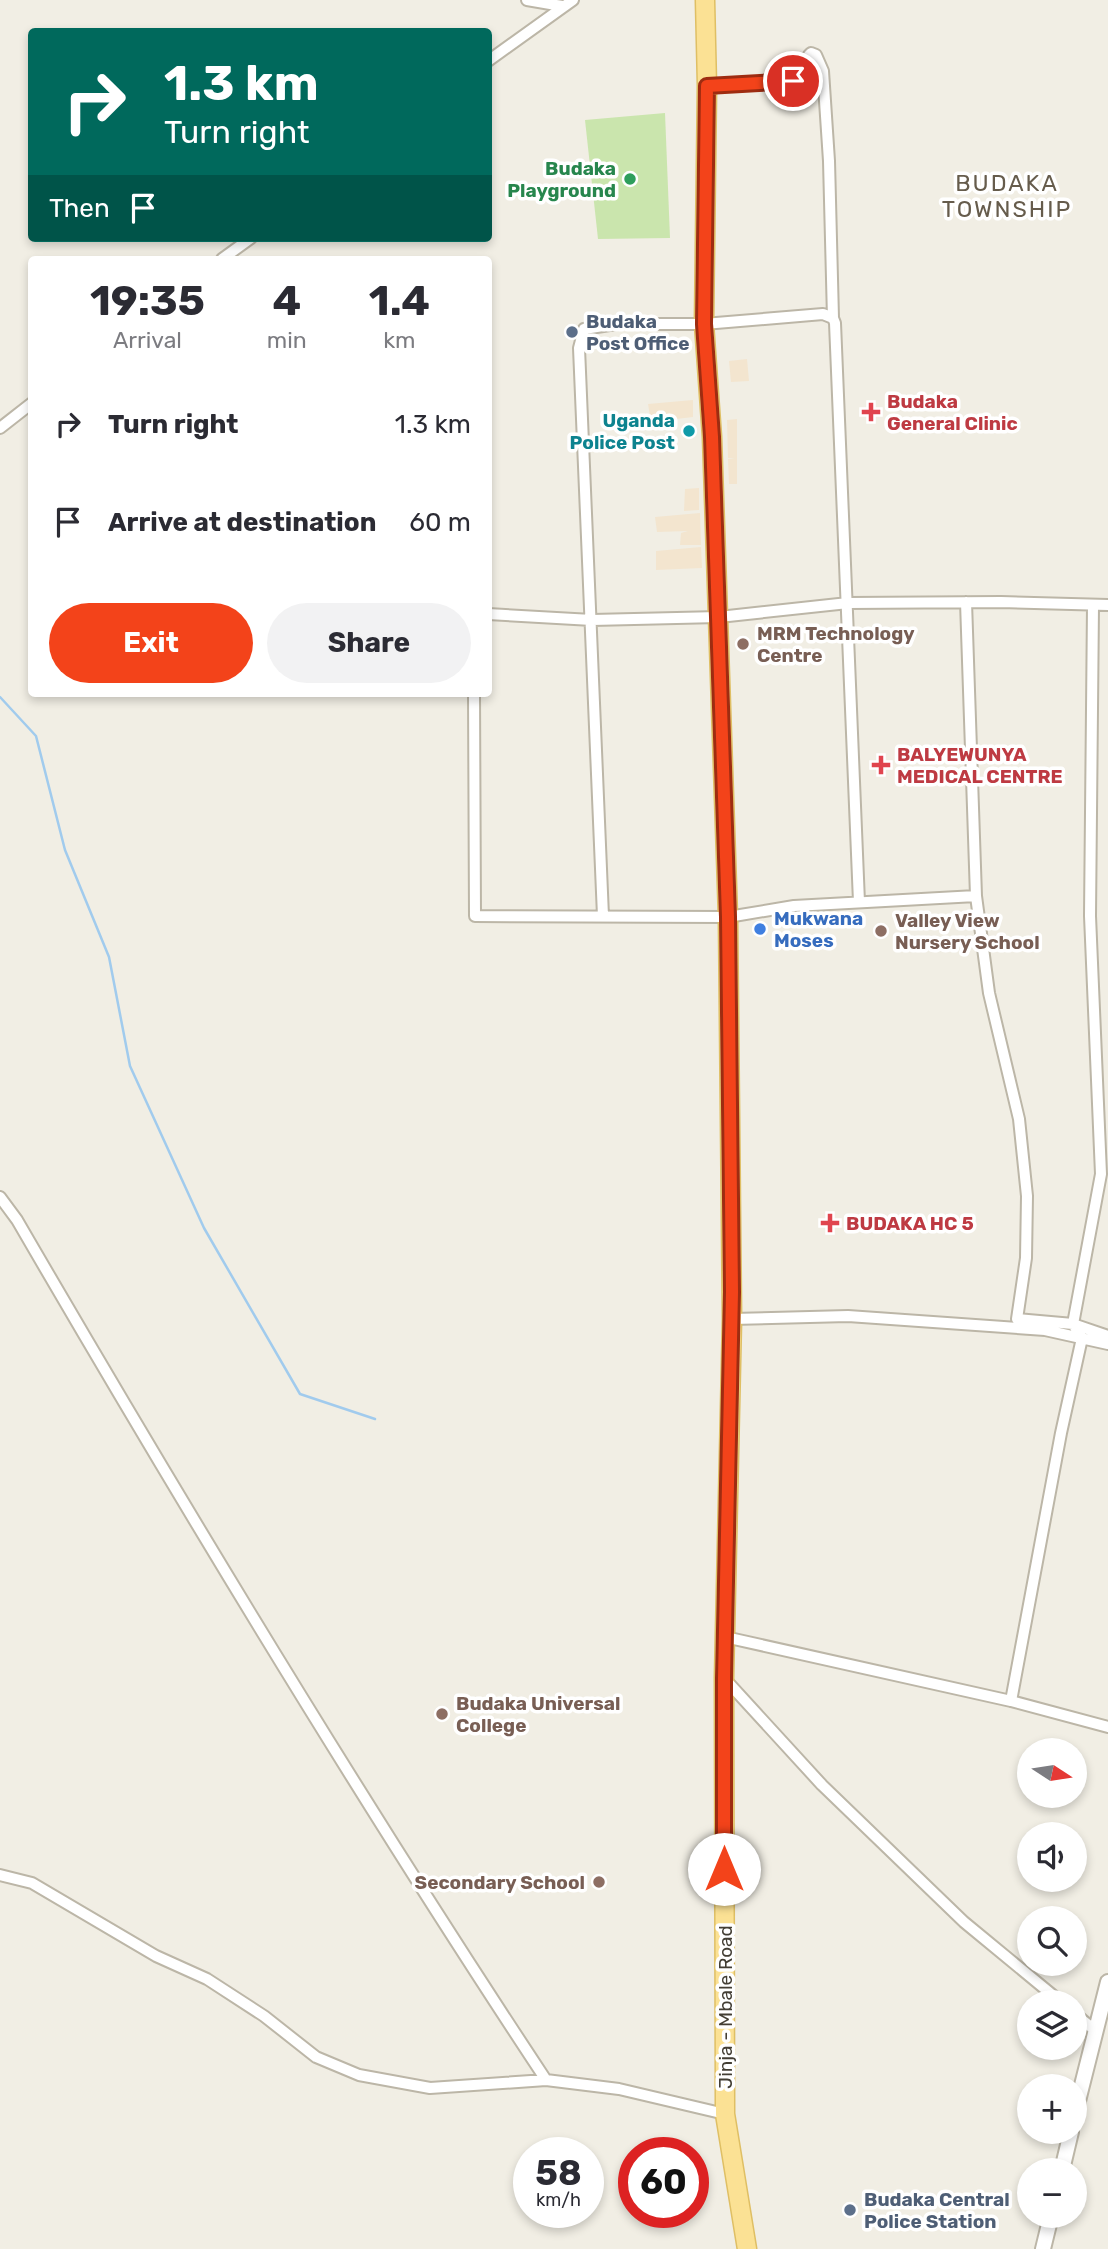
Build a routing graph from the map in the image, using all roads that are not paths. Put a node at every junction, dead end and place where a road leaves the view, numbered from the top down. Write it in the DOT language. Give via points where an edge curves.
graph roads {
  1 [pos="527,0"];
  2 [pos="705,0"];
  3 [pos="568,3"];
  4 [pos="492,58"];
  5 [pos="707,86"];
  6 [pos="245,242"];
  7 [pos="226,256"];
  8 [pos="833,318"];
  9 [pos="704,324"];
  10 [pos="28,406"];
  11 [pos="0,428"];
  12 [pos="966,602"];
  13 [pos="848,603"];
  14 [pos="1108,605"];
  15 [pos="1093,606"];
  16 [pos="492,614"];
  17 [pos="719,617"];
  18 [pos="592,621"];
  19 [pos="474,697"];
  20 [pos="976,896"];
  21 [pos="859,902"];
  22 [pos="603,916"];
  23 [pos="728,917"];
  24 [pos="0,1197"];
  25 [pos="732,1319"];
  26 [pos="1073,1324"];
  27 [pos="1108,1336"];
  28 [pos="1082,1338"];
  29 [pos="1108,1344"];
  30 [pos="725,1637"];
  31 [pos="724,1678"];
  32 [pos="1012,1701"];
  33 [pos="1108,1727"];
  34 [pos="0,1875"];
  35 [pos="1108,1982"];
  36 [pos="1046,1990"];
  37 [pos="1087,2024"];
  38 [pos="1097,2032"];
  39 [pos="1086,2074"];
  40 [pos="546,2080"];
  41 [pos="725,2114"];
  42 [pos="1048,2228"];
  43 [pos="747,2249"];
  44 [pos="1043,2249"];
  1 -- 3 [label="street"];
  2 -- 5 [label="main road, Jinja - Mbale Road"];
  3 -- 4 [label="street"];
  5 -- 8 [label="street" via="790,83 809,55 816,55 822,71 828,148"];
  5 -- 9 [label="main road, Jinja - Mbale Road"];
  6 -- 7 [label="street"];
  8 -- 9 [label="street" via="823,314"];
  8 -- 13 [label="street"];
  9 -- 17 [label="main road, Jinja - Mbale Road"];
  9 -- 18 [label="street" via="616,324 584,329 579,348 580,405"];
  10 -- 11 [label="street"];
  12 -- 13 [label="street"];
  12 -- 15 [label="street"];
  12 -- 20 [label="street"];
  13 -- 17 [label="street"];
  13 -- 21 [label="street"];
  14 -- 15 [label="street"];
  15 -- 26 [label="street" via="1090,916 1101,1174"];
  16 -- 18 [label="street"];
  17 -- 18 [label="street"];
  17 -- 23 [label="main road, Jinja - Mbale Road"];
  18 -- 22 [label="street"];
  19 -- 22 [label="street" via="475,916"];
  20 -- 21 [label="street"];
  20 -- 26 [label="street" via="989,993 1019,1119 1027,1196 1026,1258 1017,1319"];
  21 -- 23 [label="street"];
  22 -- 23 [label="street"];
  23 -- 25 [label="main road, Jinja - Mbale Road"];
  24 -- 40 [label="street" via="286,1673"];
  25 -- 28 [label="street" via="848,1316 1045,1330"];
  25 -- 30 [label="main road, Jinja - Mbale Road"];
  26 -- 27 [label="street"];
  26 -- 28 [label="street"];
  28 -- 29 [label="street"];
  28 -- 32 [label="street"];
  30 -- 31 [label="main road, Jinja - Mbale Road"];
  30 -- 32 [label="street"];
  31 -- 36 [label="street" via="822,1785 964,1922"];
  31 -- 41 [label="main road, Jinja - Mbale Road"];
  32 -- 33 [label="street"];
  34 -- 40 [label="street" via="32,1883 156,1956 207,1979 316,2057 359,2075 430,2088"];
  35 -- 38 [label="street"];
  37 -- 38 [label="street"];
  38 -- 39 [label="street"];
  40 -- 41 [label="street" via="619,2089"];
  41 -- 43 [label="main road, Jinja - Mbale Road"];
  42 -- 44 [label="street"];
}
